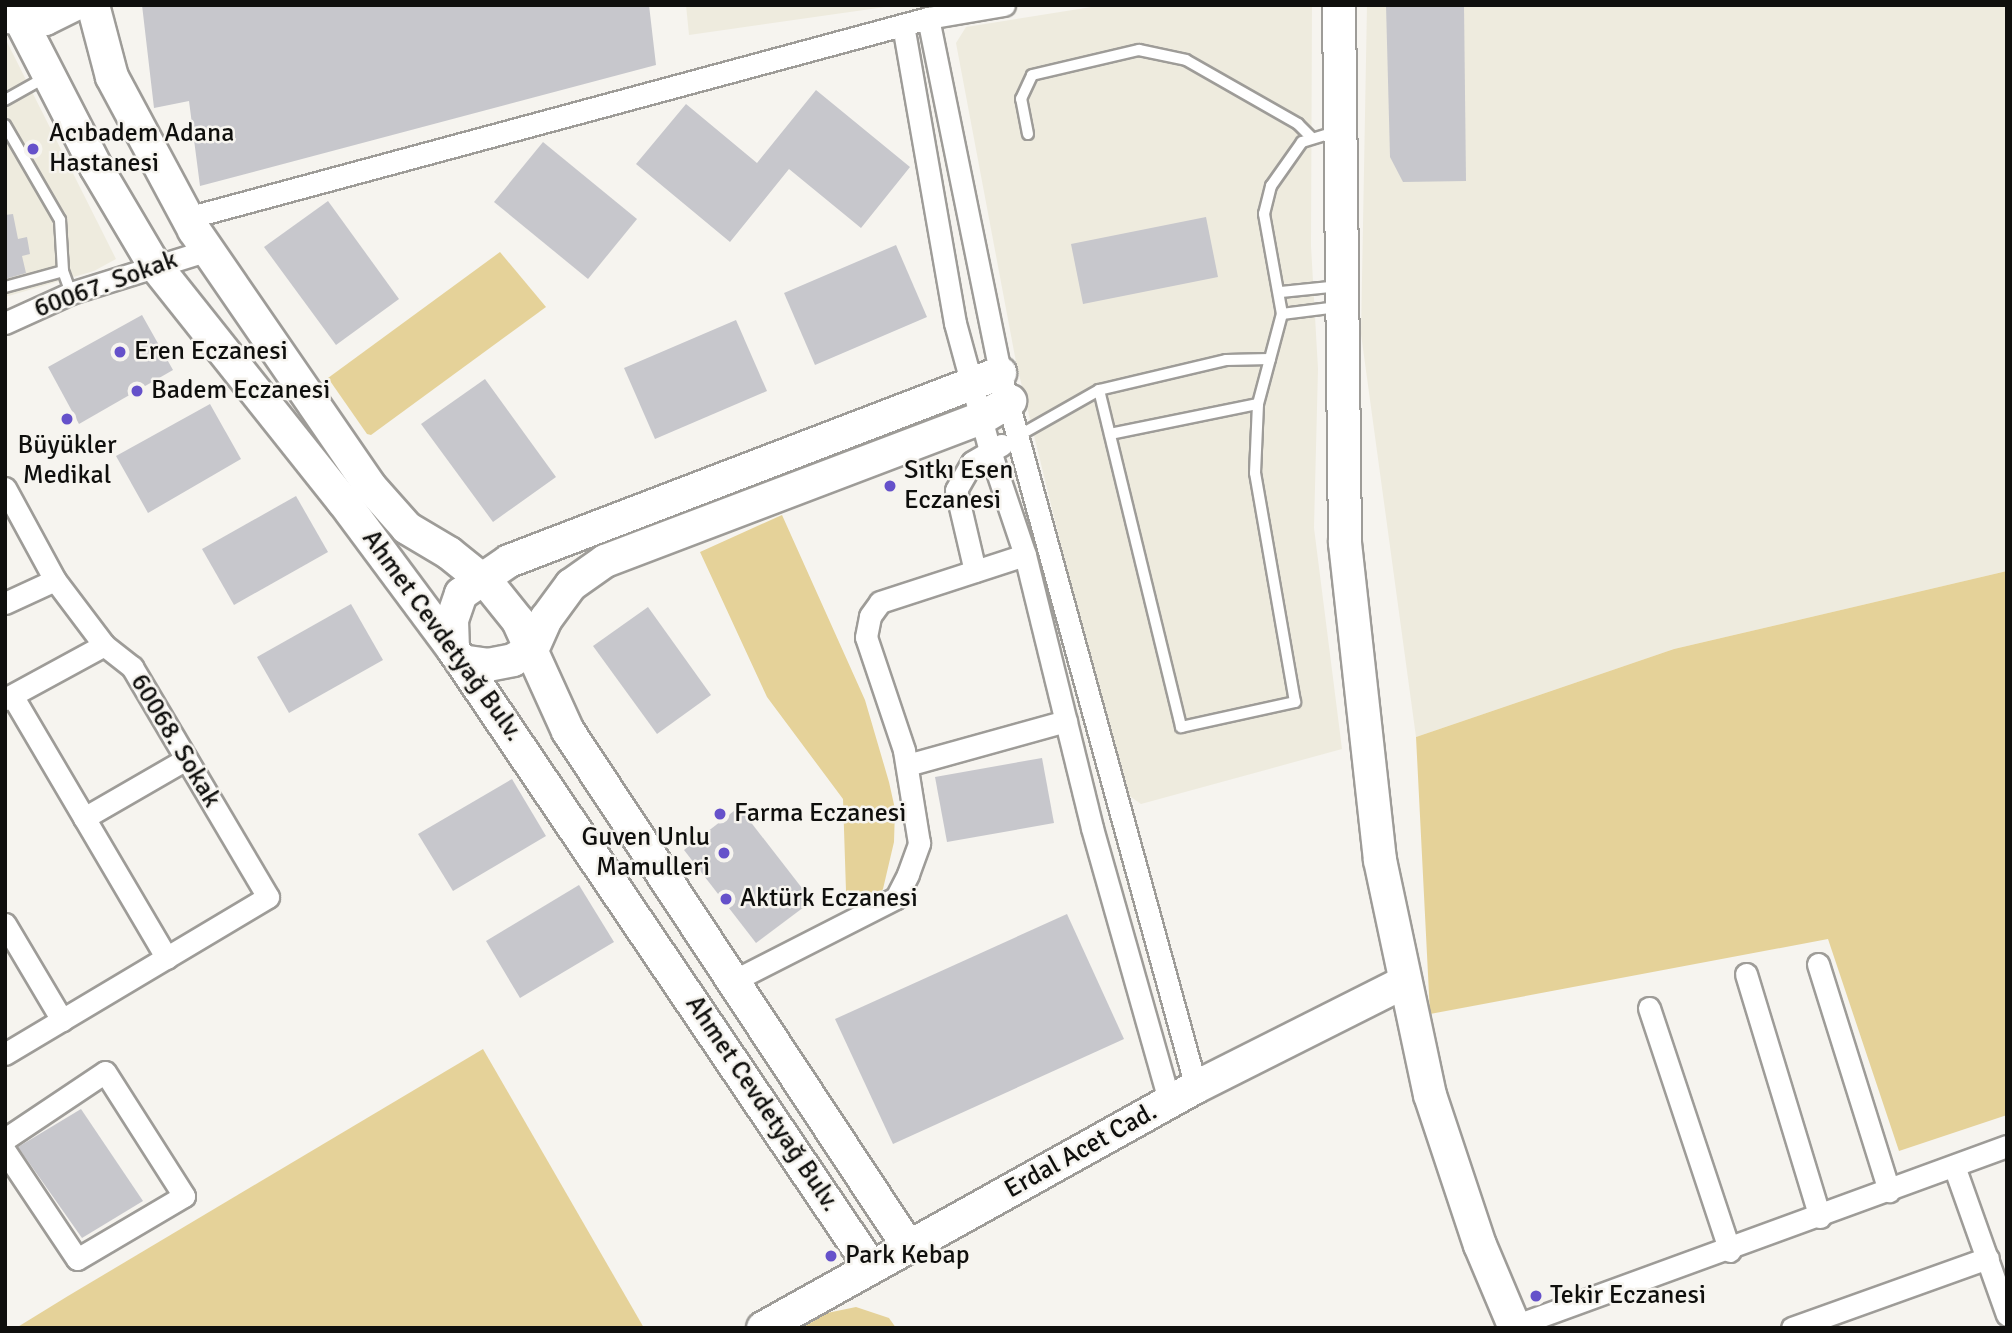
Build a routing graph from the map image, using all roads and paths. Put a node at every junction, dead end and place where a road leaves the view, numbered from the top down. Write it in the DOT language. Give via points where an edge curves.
graph roads {
  1 [pos="74,5"];
  2 [pos="93,5"];
  3 [pos="1004,5"];
  4 [pos="1339,5"];
  5 [pos="15,14"];
  6 [pos="928,18"];
  7 [pos="903,25"];
  8 [pos="49,76"];
  9 [pos="5,100"];
  10 [pos="5,125"];
  11 [pos="1028,134"];
  12 [pos="1325,134"];
  13 [pos="187,218"];
  14 [pos="208,250"];
  15 [pos="156,266"];
  16 [pos="63,271"];
  17 [pos="5,287"];
  18 [pos="1281,292"];
  19 [pos="71,293"];
  20 [pos="1340,297"];
  21 [pos="1282,314"];
  22 [pos="5,323"];
  23 [pos="1270,359"];
  24 [pos="994,387"];
  25 [pos="1100,390"];
  26 [pos="1258,404"];
  27 [pos="982,418"];
  28 [pos="1110,434"];
  29 [pos="1018,436"];
  30 [pos="990,451"];
  31 [pos="5,488"];
  32 [pos="1025,555"];
  33 [pos="975,571"];
  34 [pos="480,578"];
  35 [pos="55,580"];
  36 [pos="5,603"];
  37 [pos="104,645"];
  38 [pos="533,648"];
  39 [pos="457,655"];
  40 [pos="9,698"];
  41 [pos="1066,721"];
  42 [pos="186,759"];
  43 [pos="906,765"];
  44 [pos="84,818"];
  45 [pos="5,924"];
  46 [pos="167,958"];
  47 [pos="1818,964"];
  48 [pos="1746,974"];
  49 [pos="733,981"];
  50 [pos="1403,983"];
  51 [pos="1649,1008"];
  52 [pos="62,1020"];
  53 [pos="5,1054"];
  54 [pos="1182,1094"];
  55 [pos="5,1139"];
  56 [pos="2007,1146"];
  57 [pos="5,1150"];
  58 [pos="1954,1166"];
  59 [pos="1889,1191"];
  60 [pos="1820,1217"];
  61 [pos="908,1246"];
  62 [pos="1730,1251"];
  63 [pos="1988,1258"];
  64 [pos="871,1267"];
  65 [pos="2007,1315"];
  66 [pos="1515,1327"];
  67 [pos="763,1328"];
  68 [pos="1792,1328"];
  1 -- 5 [label="street" via="64,13"];
  2 -- 13 [label="street, Ahmet Cevdetyağ Bulv." via="112,77"];
  3 -- 6 [label="street"];
  4 -- 12 [label="street"];
  5 -- 8 [label="street, Ahmet Cevdetyağ Bulv."];
  6 -- 7 [label="street"];
  6 -- 24 [label="street"];
  7 -- 13 [label="street"];
  7 -- 24 [label="street" via="955,323"];
  8 -- 9 [label="lane"];
  8 -- 15 [label="street, Ahmet Cevdetyağ Bulv." via="96,167"];
  10 -- 16 [label="lane" via="60,220"];
  11 -- 12 [label="lane" via="1021,99 1032,75 1139,50 1186,61 1298,124"];
  12 -- 18 [label="lane" via="1277,174 1266,199 1264,229"];
  12 -- 20 [label="street"];
  13 -- 14 [label="street, Ahmet Cevdetyağ Bulv."];
  14 -- 15 [label="street, 60067. Sokak"];
  14 -- 34 [label="street, Ahmet Cevdetyağ Bulv." via="369,485 407,528"];
  15 -- 19 [label="street, 60067. Sokak"];
  15 -- 39 [label="street, Ahmet Cevdetyağ Bulv." via="343,501"];
  16 -- 17 [label="lane"];
  16 -- 19 [label="lane"];
  18 -- 20 [label="lane"];
  18 -- 21 [label="lane"];
  19 -- 22 [label="street, 60067. Sokak"];
  20 -- 21 [label="lane"];
  20 -- 50 [label="street" via="1345,543 1380,860"];
  21 -- 23 [label="lane"];
  23 -- 25 [label="lane" via="1226,360"];
  23 -- 26 [label="lane"];
  24 -- 27 [label="street"];
  24 -- 29 [label="street"];
  24 -- 34 [label="street" via="509,561"];
  25 -- 28 [label="lane"];
  25 -- 29 [label="lane"];
  26 -- 28 [label="lane"];
  26 -- 28 [label="lane" via="1255,473 1295,702 1181,727"];
  27 -- 30 [label="street"];
  27 -- 38 [label="street" via="605,561 571,585 546,618"];
  29 -- 30 [label="street"];
  29 -- 54 [label="street"];
  30 -- 32 [label="street"];
  30 -- 33 [label="street" via="972,462 956,490"];
  31 -- 35 [label="street, 60068. Sokak"];
  32 -- 33 [label="street"];
  32 -- 41 [label="street"];
  33 -- 43 [label="street" via="880,602 870,616 866,637"];
  34 -- 38 [label="street, Ahmet Cevdetyağ Bulv." via="518,621"];
  34 -- 39 [label="street" via="461,594 452,620"];
  35 -- 36 [label="street"];
  35 -- 37 [label="street, 60068. Sokak"];
  37 -- 40 [label="street"];
  37 -- 42 [label="street, 60068. Sokak" via="132,667"];
  38 -- 39 [label="street" via="513,660 488,665"];
  38 -- 49 [label="street, Ahmet Cevdetyağ Bulv." via="568,731"];
  39 -- 64 [label="street, Ahmet Cevdetyağ Bulv."];
  40 -- 44 [label="street"];
  41 -- 43 [label="street"];
  41 -- 54 [label="street"];
  42 -- 44 [label="street"];
  42 -- 46 [label="street, 60068. Sokak" via="268,897"];
  43 -- 49 [label="street" via="919,843 896,898"];
  44 -- 46 [label="street"];
  45 -- 52 [label="street"];
  46 -- 52 [label="street"];
  47 -- 59 [label="street"];
  48 -- 60 [label="street"];
  49 -- 61 [label="street, Ahmet Cevdetyağ Bulv."];
  50 -- 54 [label="street, Erdal Acet Cad."];
  50 -- 66 [label="street" via="1430,1094 1480,1245"];
  51 -- 62 [label="street"];
  52 -- 53 [label="street"];
  54 -- 61 [label="street, Erdal Acet Cad."];
  55 -- 57 [label="street" via="105,1072 184,1196 77,1259"];
  56 -- 58 [label="street"];
  58 -- 59 [label="street"];
  58 -- 63 [label="street"];
  59 -- 60 [label="street"];
  60 -- 62 [label="street"];
  61 -- 64 [label="street, Erdal Acet Cad."];
  62 -- 66 [label="street"];
  63 -- 65 [label="street"];
  63 -- 68 [label="street"];
  64 -- 67 [label="street, Erdal Acet Cad."];
}
